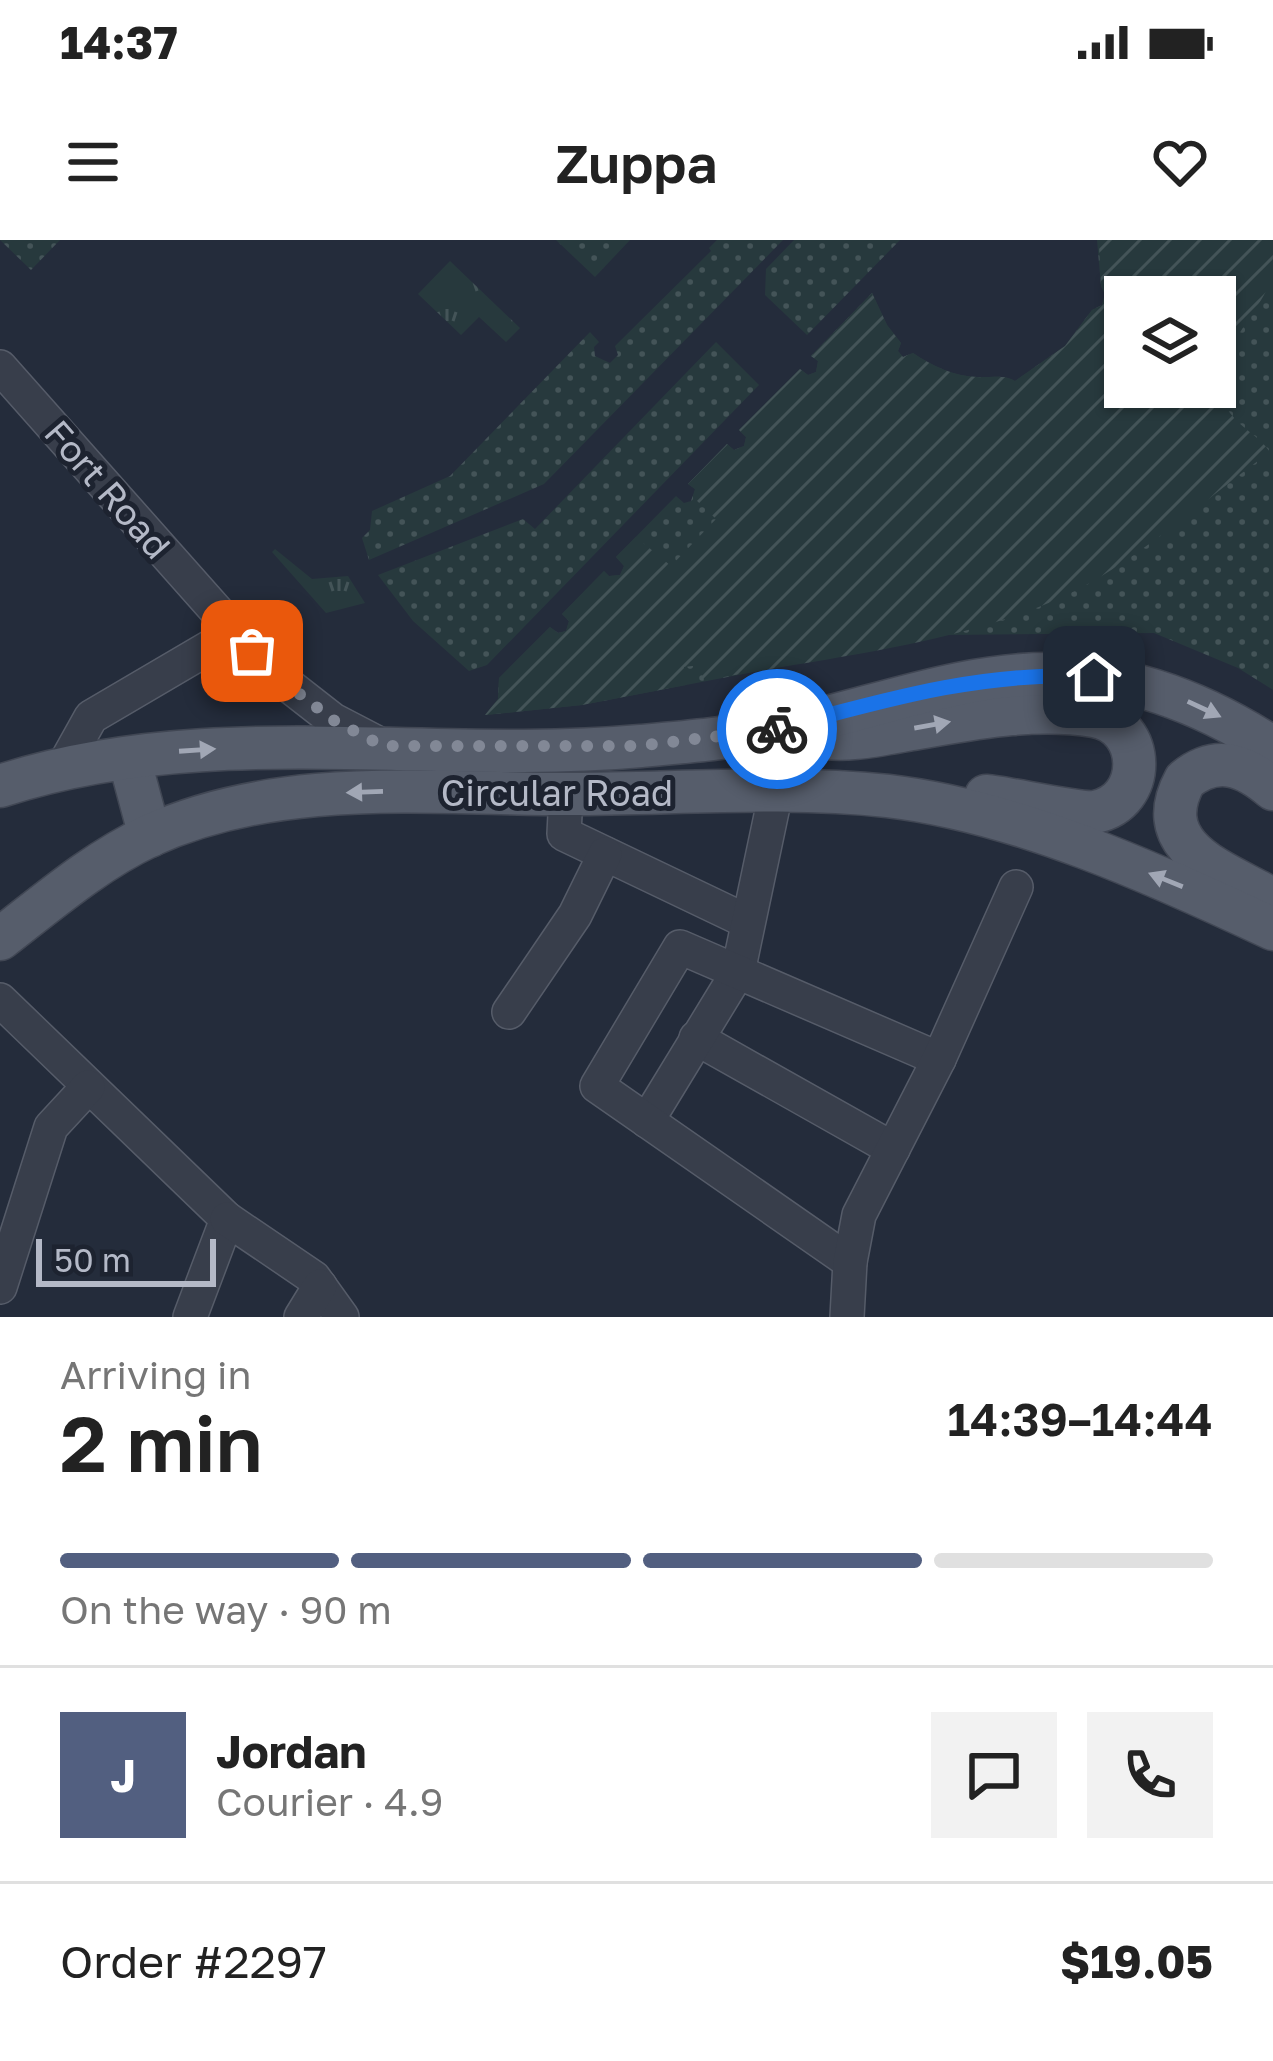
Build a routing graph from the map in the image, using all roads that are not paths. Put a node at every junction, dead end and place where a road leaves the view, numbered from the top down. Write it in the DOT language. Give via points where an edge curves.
graph roads {
  1 [pos="0,367"];
  2 [pos="234,633"];
  3 [pos="776,729"];
  4 [pos="383,746"];
  5 [pos="1273,748"];
  6 [pos="129,758"];
  7 [pos="62,770"];
  8 [pos="0,786"];
  9 [pos="1273,789"];
  10 [pos="776,792"];
  11 [pos="566,794"];
  12 [pos="888,796"];
  13 [pos="150,836"];
  14 [pos="605,854"];
  15 [pos="1016,887"];
  16 [pos="1273,899"];
  17 [pos="746,920"];
  18 [pos="1273,929"];
  19 [pos="0,939"];
  20 [pos="738,972"];
  21 [pos="0,1000"];
  22 [pos="509,1012"];
  23 [pos="696,1037"];
  24 [pos="939,1059"];
  25 [pos="88,1087"];
  26 [pos="647,1121"];
  27 [pos="893,1149"];
  28 [pos="227,1219"];
  29 [pos="850,1262"];
  30 [pos="0,1286"];
  31 [pos="320,1286"];
  32 [pos="190,1317"];
  33 [pos="301,1317"];
  34 [pos="342,1317"];
  35 [pos="847,1317"];
  1 -- 2 [label="street, Fort Road"];
  2 -- 4 [label="street, Fort Road" via="333,720"];
  2 -- 7 [label="street" via="91,717"];
  3 -- 4 [label="main road, Circular Road" via="638,746"];
  3 -- 5 [label="main road, Circular Road, one-way" via="987,679 1050,674 1149,688"];
  3 -- 12 [label="main road, one-way" via="830,740 988,716 1078,714 1119,727 1134,750 1123,796 1091,813 964,793"];
  6 -- 4 [label="main road, Circular Road, one-way" via="251,746"];
  6 -- 7 [label="main road, Circular Road"];
  6 -- 13 [label="main road"];
  7 -- 8 [label="main road, Circular Road"];
  9 -- 16 [label="main road" via="1234,764 1214,764 1185,780 1175,810 1199,860"];
  10 -- 11 [label="main road, Circular Road"];
  10 -- 12 [label="main road, Circular Road"];
  10 -- 17 [label="street"];
  11 -- 13 [label="main road, Circular Road, one-way" via="323,794"];
  11 -- 14 [label="street" via="564,834"];
  18 -- 12 [label="main road, Circular Road, one-way" via="1047,835"];
  13 -- 19 [label="main road, Circular Road" via="88,870"];
  14 -- 17 [label="street"];
  14 -- 22 [label="street"];
  15 -- 24 [label="street"];
  17 -- 20 [label="street"];
  20 -- 23 [label="street"];
  20 -- 24 [label="street"];
  20 -- 26 [label="street" via="680,946 597,1087"];
  21 -- 25 [label="street"];
  23 -- 26 [label="street"];
  23 -- 27 [label="street"];
  24 -- 27 [label="street"];
  25 -- 28 [label="street"];
  25 -- 30 [label="street" via="51,1127"];
  26 -- 29 [label="street"];
  27 -- 29 [label="street" via="859,1215"];
  28 -- 31 [label="street"];
  28 -- 32 [label="street"];
  29 -- 35 [label="street"];
  31 -- 33 [label="street"];
  31 -- 34 [label="street"];
}
